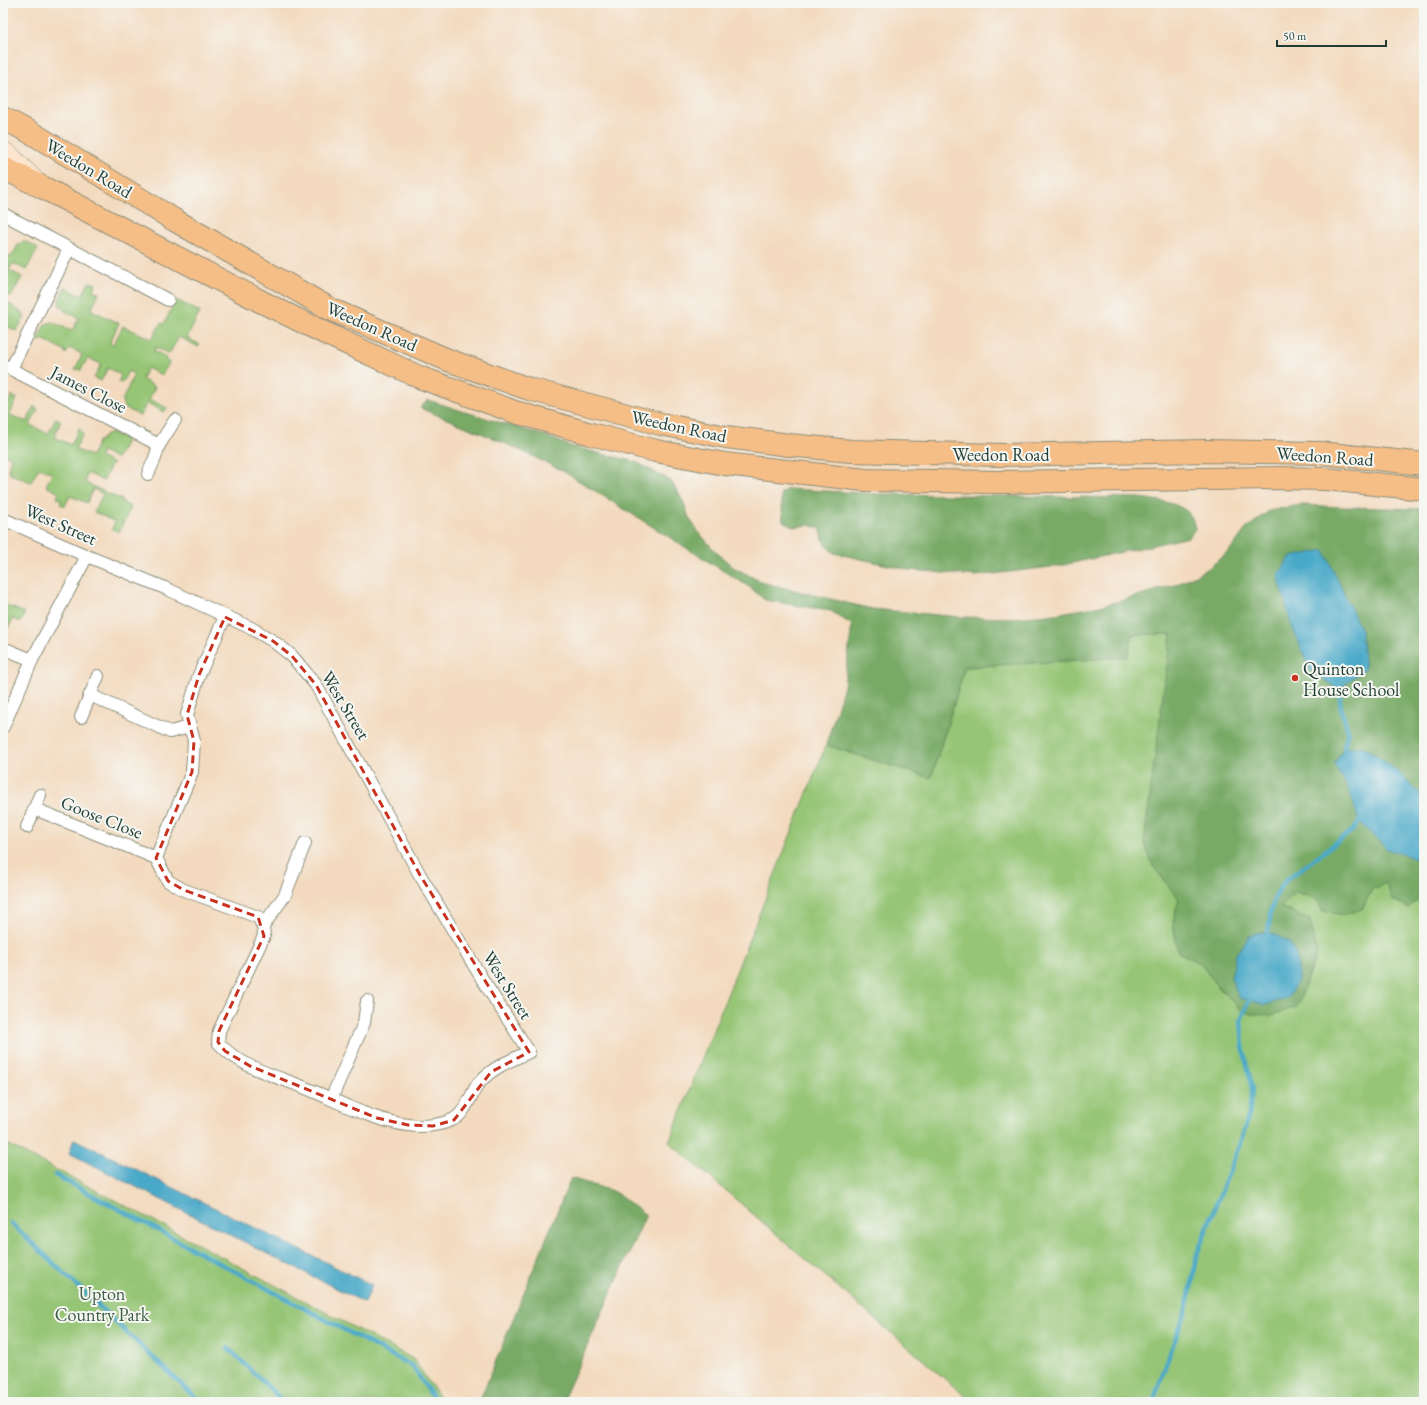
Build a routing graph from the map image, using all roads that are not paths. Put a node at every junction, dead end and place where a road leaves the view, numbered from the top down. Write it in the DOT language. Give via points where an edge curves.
graph roads {
  1 [pos="3,118"];
  2 [pos="3,149"];
  3 [pos="3,168"];
  4 [pos="42,187"];
  5 [pos="3,214"];
  6 [pos="69,249"];
  7 [pos="168,300"];
  8 [pos="7,367"];
  9 [pos="175,420"];
  10 [pos="159,445"];
  11 [pos="1424,464"];
  12 [pos="148,474"];
  13 [pos="1424,489"];
  14 [pos="3,519"];
  15 [pos="87,556"];
  16 [pos="225,617"];
  17 [pos="3,648"];
  18 [pos="32,660"];
  19 [pos="98,676"];
  20 [pos="90,695"];
  21 [pos="81,717"];
  22 [pos="3,727"];
  23 [pos="190,727"];
  24 [pos="40,795"];
  25 [pos="35,808"];
  26 [pos="27,827"];
  27 [pos="305,843"];
  28 [pos="156,858"];
  29 [pos="263,926"];
  30 [pos="367,1001"];
  31 [pos="331,1099"];
  1 -- 11 [label="highway, Weedon Road" via="330,309 448,360 529,389 661,424 726,437 851,451 1002,455 1204,451 1320,453"];
  2 -- 4 [label="street, Weedon Road"];
  3 -- 4 [label="highway, Weedon Road"];
  4 -- 13 [label="highway, Weedon Road" via="302,322 419,377 515,412 680,456 865,480 997,482 1325,479"];
  5 -- 6 [label="street"];
  6 -- 7 [label="street"];
  6 -- 8 [label="street"];
  8 -- 10 [label="street, James Close"];
  9 -- 10 [label="street"];
  10 -- 12 [label="street"];
  14 -- 15 [label="street, West Street"];
  15 -- 16 [label="street, West Street" via="165,588"];
  15 -- 18 [label="street"];
  16 -- 23 [label="street" via="199,675 187,715"];
  16 -- 31 [label="street, West Street" via="273,641 292,656 316,685 420,875 529,1052 491,1072 478,1084 466,1107 454,1120 433,1126 408,1125 377,1118"];
  17 -- 18 [label="street"];
  18 -- 22 [label="street"];
  19 -- 20 [label="street"];
  20 -- 21 [label="street"];
  20 -- 23 [label="street" via="170,732"];
  23 -- 28 [label="street" via="194,740 192,772"];
  24 -- 25 [label="street, Goose Close"];
  25 -- 26 [label="street, Goose Close"];
  25 -- 28 [label="street, Goose Close"];
  27 -- 29 [label="street" via="285,895"];
  28 -- 29 [label="street" via="168,880 184,890 258,917"];
  29 -- 31 [label="street" via="264,936 219,1031 218,1042 225,1051 250,1066"];
  30 -- 31 [label="street" via="364,1023"];
}
